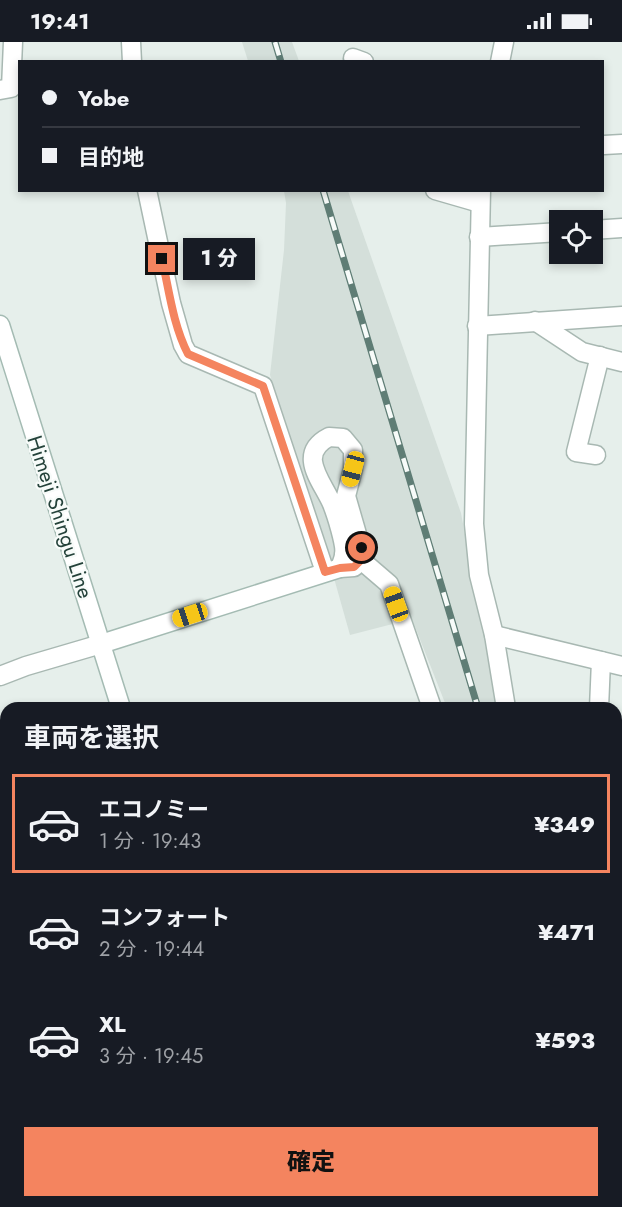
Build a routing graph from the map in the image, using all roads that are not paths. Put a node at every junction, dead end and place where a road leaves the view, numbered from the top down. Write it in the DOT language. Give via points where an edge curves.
graph roads {
  1 [pos="13,42"];
  2 [pos="131,42"];
  3 [pos="504,42"];
  4 [pos="132,60"];
  5 [pos="500,60"];
  6 [pos="0,90"];
  7 [pos="147,192"];
  8 [pos="448,192"];
  9 [pos="480,197"];
  10 [pos="622,228"];
  11 [pos="603,229"];
  12 [pos="549,233"];
  13 [pos="479,237"];
  14 [pos="622,316"];
  15 [pos="535,321"];
  16 [pos="0,325"];
  17 [pos="477,326"];
  18 [pos="600,357"];
  19 [pos="622,362"];
  20 [pos="596,455"];
  21 [pos="361,560"];
  22 [pos="332,570"];
  23 [pos="494,635"];
  24 [pos="101,644"];
  25 [pos="602,661"];
  26 [pos="622,666"];
  27 [pos="0,676"];
  28 [pos="119,702"];
  29 [pos="430,702"];
  30 [pos="505,702"];
  31 [pos="599,702"];
  1 -- 6 [label="street" via="11,88"];
  2 -- 4 [label="street"];
  3 -- 5 [label="street"];
  7 -- 22 [label="street" via="183,345 188,354 263,386"];
  8 -- 9 [label="street"];
  9 -- 13 [label="street"];
  10 -- 11 [label="street"];
  12 -- 13 [label="street"];
  13 -- 17 [label="street"];
  14 -- 15 [label="street"];
  15 -- 17 [label="street"];
  15 -- 18 [label="street" via="582,352"];
  16 -- 24 [label="street, Himeji Shingu Line"];
  17 -- 23 [label="street" via="474,524 479,575"];
  18 -- 19 [label="street"];
  18 -- 20 [label="street" via="576,452"];
  21 -- 22 [label="street" via="354,567"];
  21 -- 22 [label="street" via="362,548 346,496 353,450 343,438 329,437 314,452 314,470 333,506 345,553"];
  21 -- 29 [label="street" via="389,584"];
  22 -- 24 [label="street"];
  23 -- 25 [label="street"];
  23 -- 30 [label="street"];
  24 -- 27 [label="street"];
  24 -- 28 [label="street, Himeji Shingu Line"];
  25 -- 26 [label="street"];
  25 -- 31 [label="street"];
}
